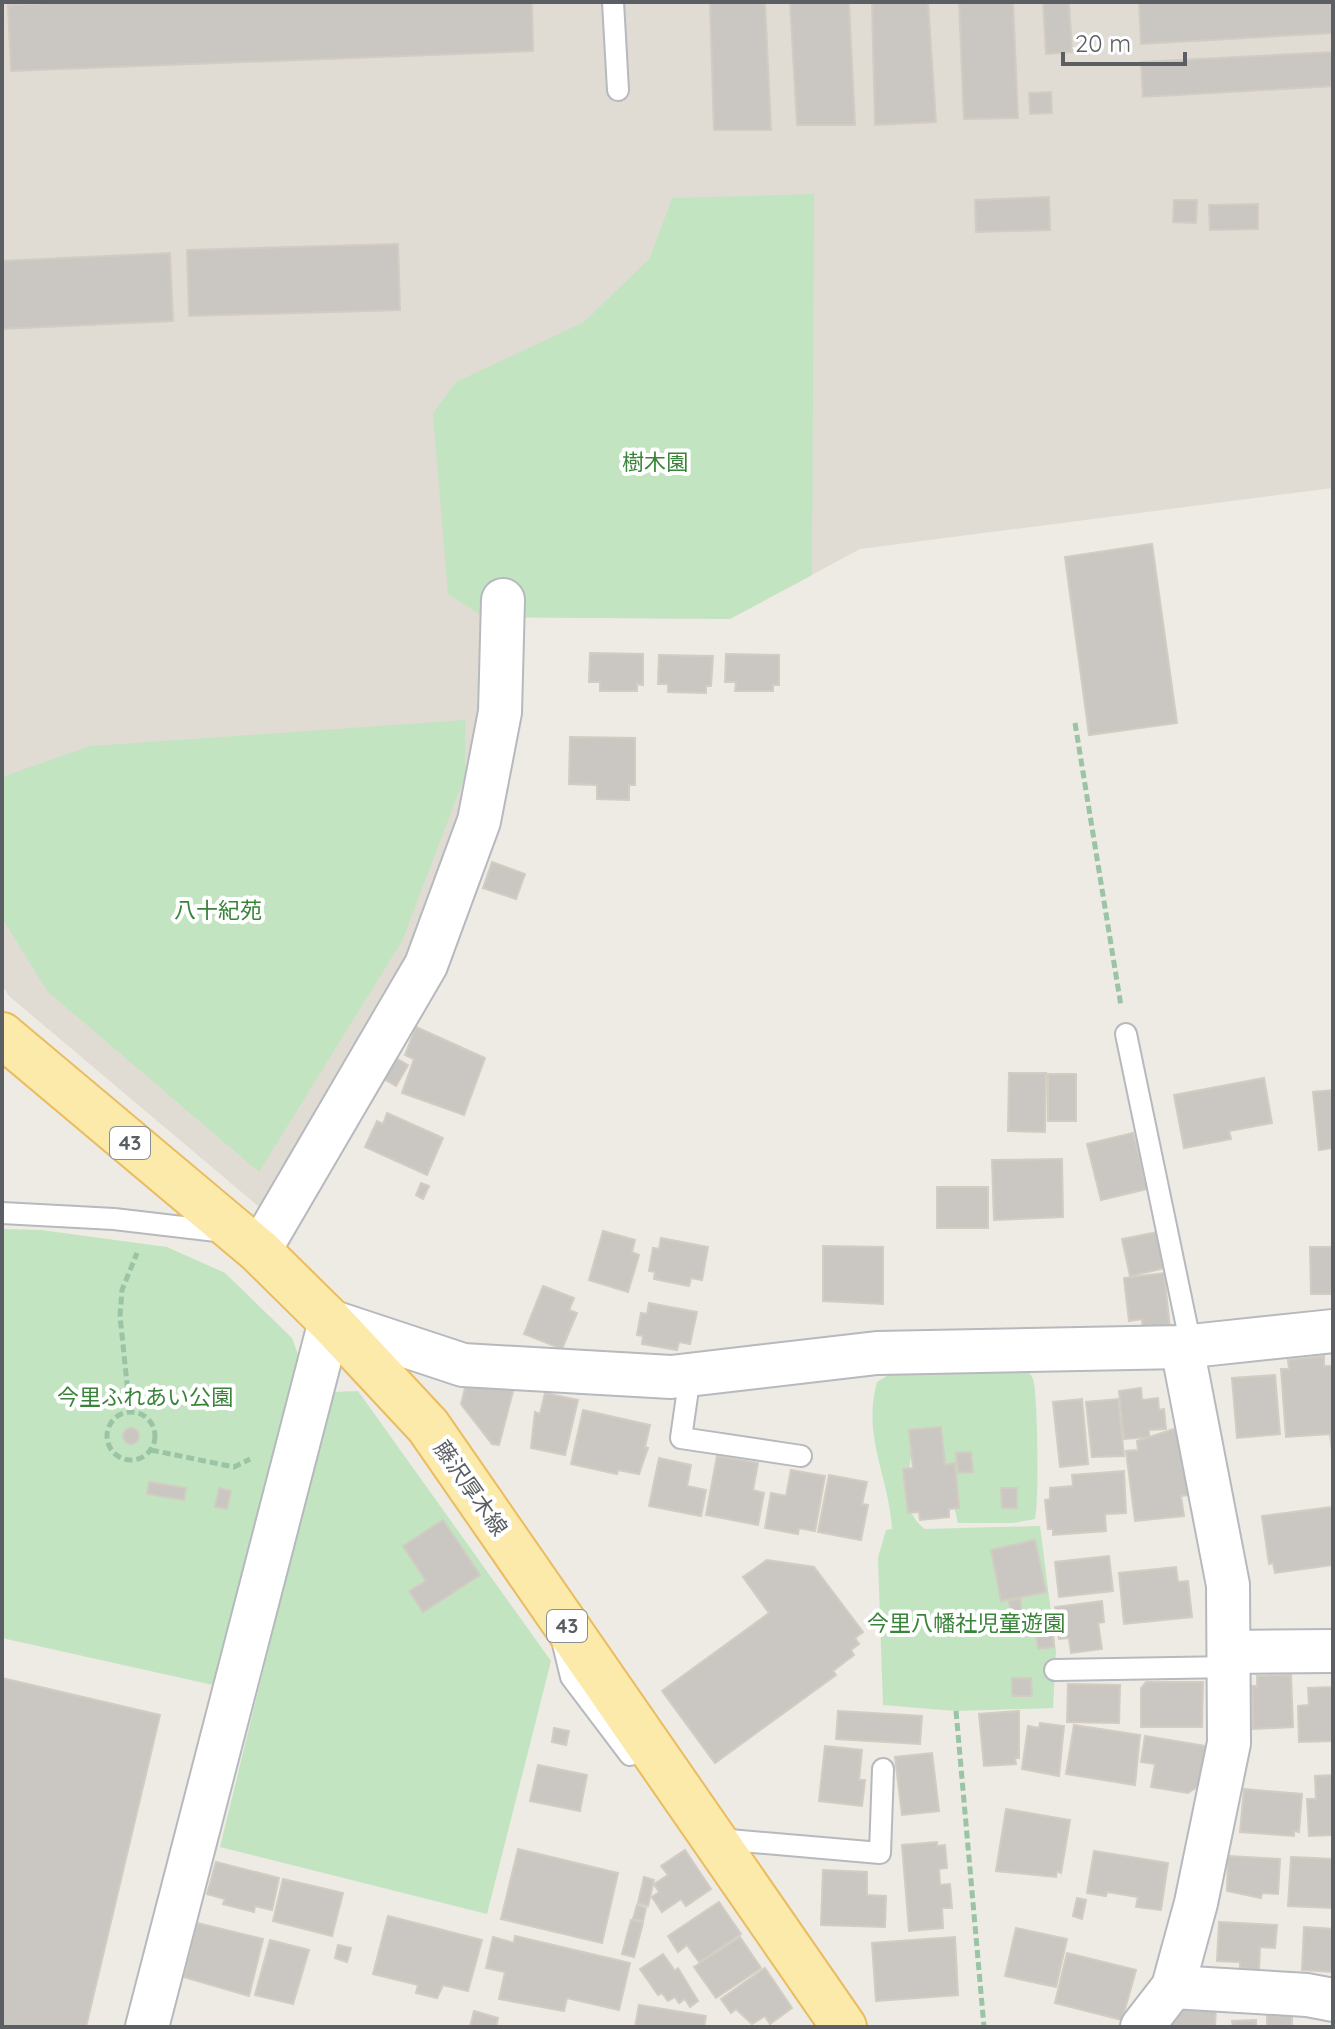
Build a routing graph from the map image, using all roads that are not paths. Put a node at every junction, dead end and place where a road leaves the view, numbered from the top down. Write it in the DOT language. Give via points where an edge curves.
graph roads {
  1 [pos="613,2"];
  2 [pos="618,90"];
  3 [pos="503,600"];
  4 [pos="1126,1034"];
  5 [pos="2,1035"];
  6 [pos="2,1213"];
  7 [pos="248,1242"];
  8 [pos="330,1321"];
  9 [pos="1333,1331"];
  10 [pos="1186,1347"];
  11 [pos="690,1375"];
  12 [pos="801,1456"];
  13 [pos="1333,1651"];
  14 [pos="1231,1659"];
  15 [pos="1055,1670"];
  16 [pos="883,1769"];
  17 [pos="714,1839"];
  18 [pos="1173,1987"];
  19 [pos="1333,2000"];
  20 [pos="147,2027"];
  21 [pos="844,2027"];
  22 [pos="1142,2027"];
  1 -- 2 [label="lane"];
  3 -- 7 [label="street" via="500,712 479,821 426,965"];
  4 -- 10 [label="lane"];
  5 -- 7 [label="main road, 藤沢厚木線 / 43"];
  6 -- 7 [label="lane" via="149,1222"];
  7 -- 8 [label="main road, 藤沢厚木線 / 43"];
  8 -- 11 [label="street" via="463,1365"];
  8 -- 17 [label="main road, 藤沢厚木線 / 43" via="428,1426"];
  8 -- 20 [label="street"];
  9 -- 10 [label="street"];
  10 -- 11 [label="street" via="877,1353"];
  10 -- 14 [label="street" via="1228,1585"];
  11 -- 12 [label="lane" via="681,1438"];
  13 -- 14 [label="street"];
  14 -- 15 [label="lane"];
  14 -- 18 [label="street" via="1229,1743"];
  16 -- 17 [label="lane" via="880,1853"];
  17 -- 21 [label="main road, 藤沢厚木線 / 43"];
  18 -- 19 [label="street"];
  18 -- 22 [label="street"];
}
